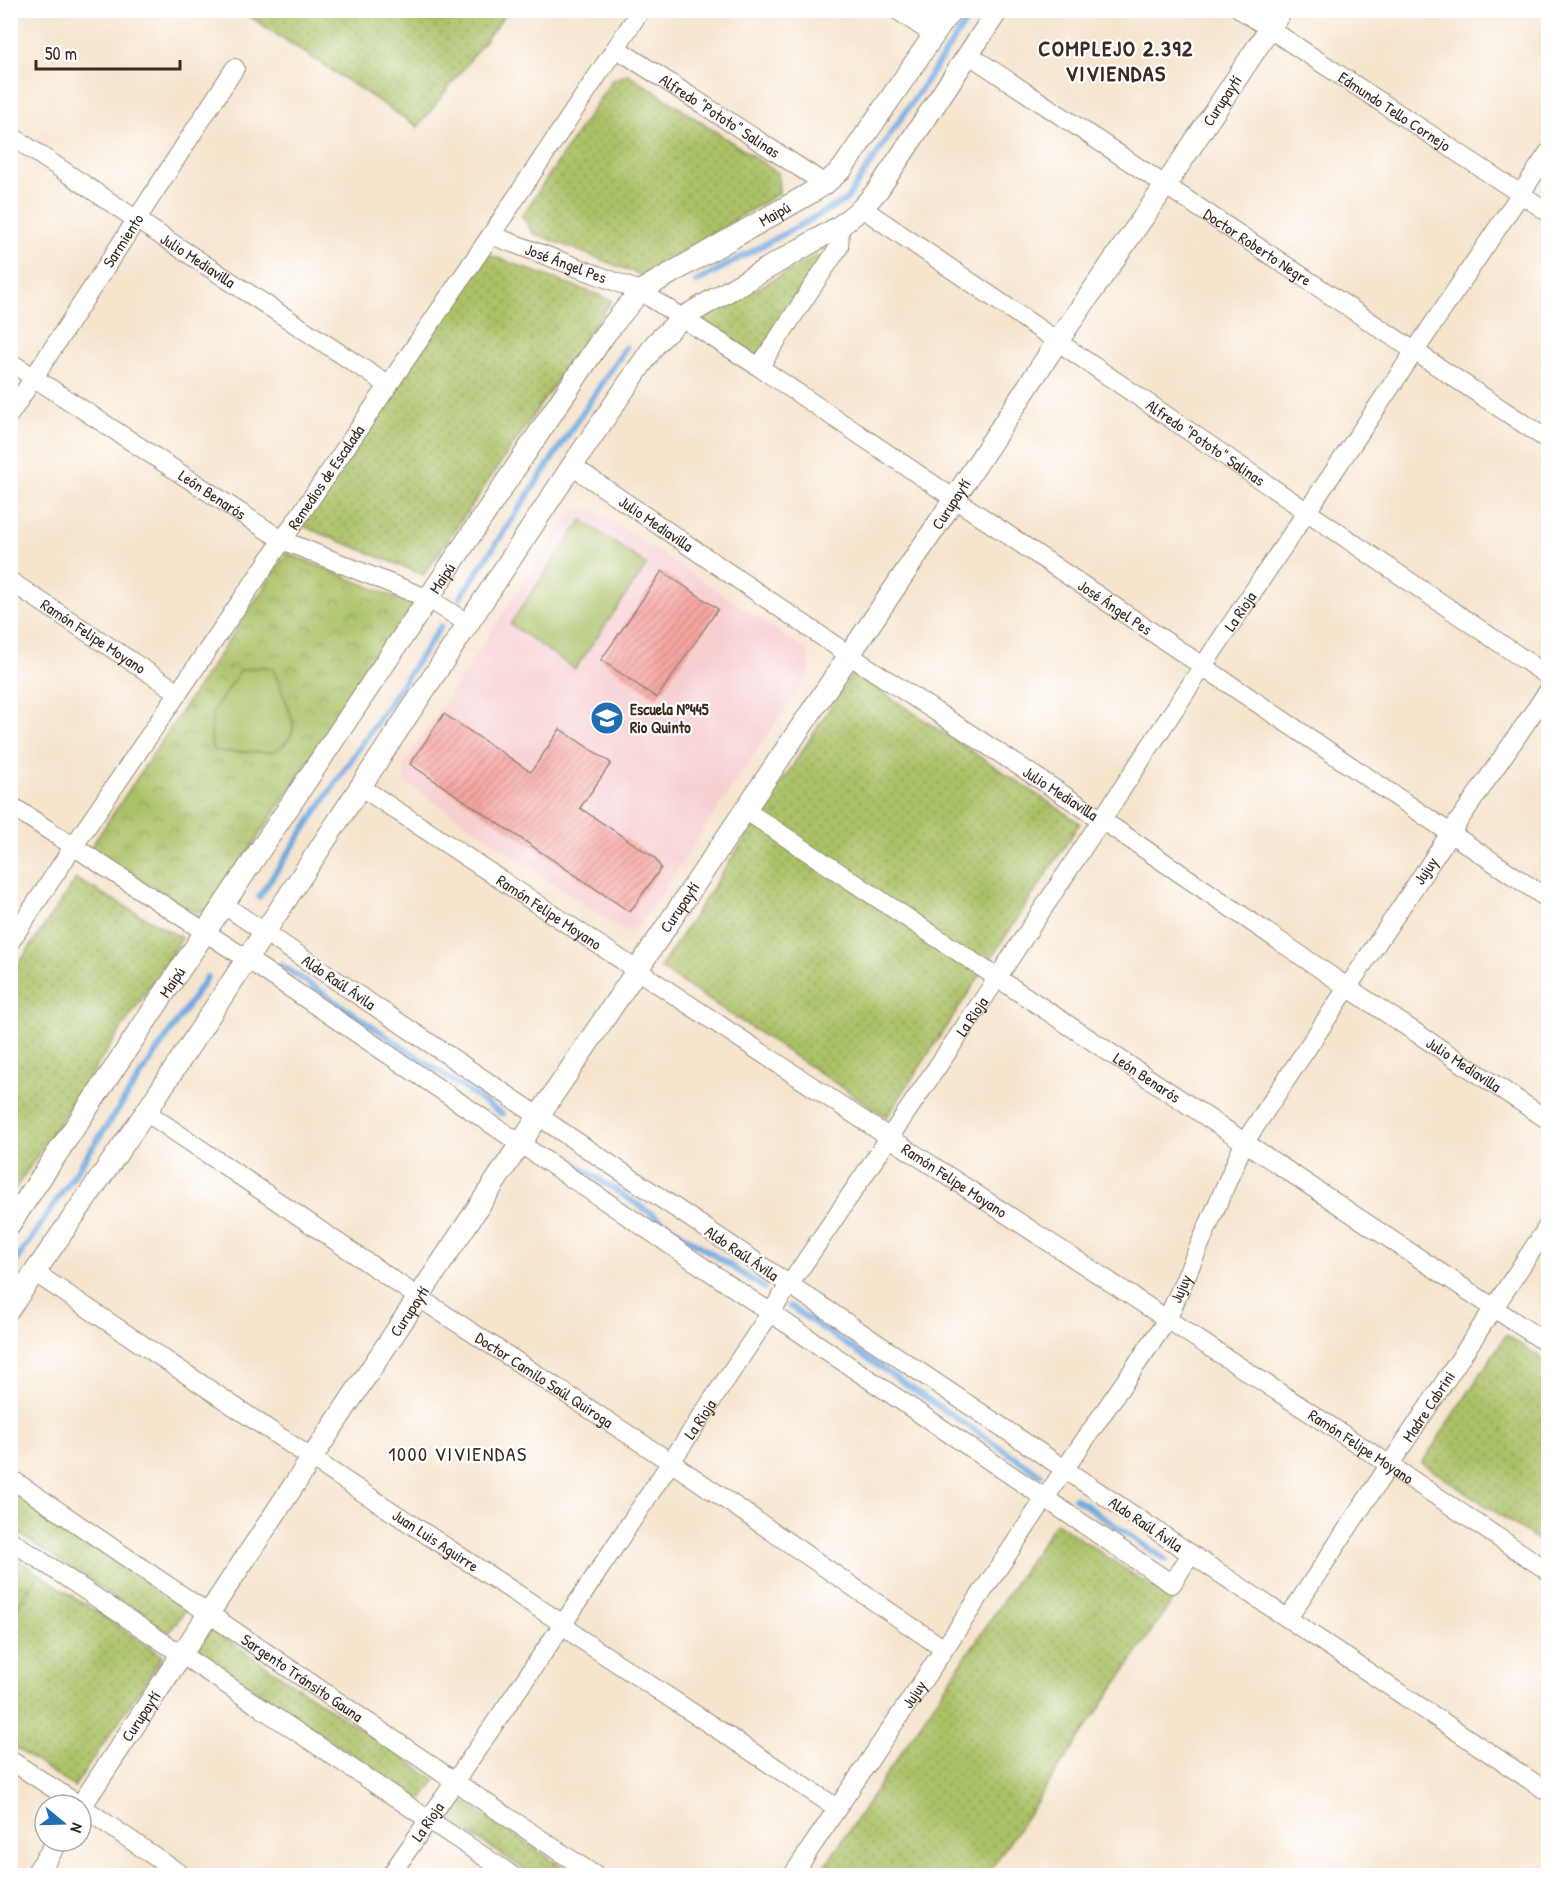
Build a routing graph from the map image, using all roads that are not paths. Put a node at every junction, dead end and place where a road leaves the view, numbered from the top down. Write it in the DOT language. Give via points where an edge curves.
graph roads {
  1 [pos="641,10"];
  2 [pos="897,10"];
  3 [pos="951,10"];
  4 [pos="998,10"];
  5 [pos="1241,10"];
  6 [pos="1282,10"];
  7 [pos="1269,29"];
  8 [pos="934,35"];
  9 [pos="616,48"];
  10 [pos="968,54"];
  11 [pos="235,68"];
  12 [pos="10,135"];
  13 [pos="1548,153"];
  14 [pos="825,184"];
  15 [pos="1165,186"];
  16 [pos="1521,194"];
  17 [pos="862,208"];
  18 [pos="1548,212"];
  19 [pos="137,220"];
  20 [pos="840,226"];
  21 [pos="490,235"];
  22 [pos="640,291"];
  23 [pos="682,318"];
  24 [pos="1057,342"];
  25 [pos="1415,352"];
  26 [pos="10,362"];
  27 [pos="759,367"];
  28 [pos="34,378"];
  29 [pos="388,384"];
  30 [pos="10,414"];
  31 [pos="1548,440"];
  32 [pos="572,465"];
  33 [pos="955,498"];
  34 [pos="1307,511"];
  35 [pos="282,540"];
  36 [pos="10,581"];
  37 [pos="429,598"];
  38 [pos="469,624"];
  39 [pos="849,655"];
  40 [pos="1203,666"];
  41 [pos="1548,676"];
  42 [pos="1548,691"];
  43 [pos="178,692"];
  44 [pos="361,787"];
  45 [pos="10,805"];
  46 [pos="745,810"];
  47 [pos="1102,820"];
  48 [pos="1451,832"];
  49 [pos="73,847"];
  50 [pos="1548,899"];
  51 [pos="224,905"];
  52 [pos="264,932"];
  53 [pos="206,933"];
  54 [pos="10,942"];
  55 [pos="247,960"];
  56 [pos="638,970"];
  57 [pos="997,978"];
  58 [pos="1347,987"];
  59 [pos="146,1112"];
  60 [pos="538,1117"];
  61 [pos="1548,1120"];
  62 [pos="890,1138"];
  63 [pos="1244,1143"];
  64 [pos="519,1145"];
  65 [pos="10,1224"];
  66 [pos="1548,1226"];
  67 [pos="34,1272"];
  68 [pos="791,1285"];
  69 [pos="418,1297"];
  70 [pos="10,1308"];
  71 [pos="1494,1308"];
  72 [pos="771,1312"];
  73 [pos="1167,1320"];
  74 [pos="1548,1344"];
  75 [pos="311,1458"];
  76 [pos="672,1463"];
  77 [pos="1390,1465"];
  78 [pos="1064,1470"];
  79 [pos="10,1478"];
  80 [pos="1045,1498"];
  81 [pos="10,1540"];
  82 [pos="1191,1554"];
  83 [pos="1548,1571"];
  84 [pos="208,1613"];
  85 [pos="1288,1618"];
  86 [pos="563,1624"];
  87 [pos="944,1649"];
  88 [pos="181,1654"];
  89 [pos="10,1760"];
  90 [pos="454,1781"];
  91 [pos="1548,1792"];
  92 [pos="60,1793"];
  93 [pos="89,1793"];
  94 [pos="837,1808"];
  95 [pos="93,1815"];
  96 [pos="428,1820"];
  97 [pos="50,1853"];
  98 [pos="35,1875"];
  99 [pos="183,1875"];
  100 [pos="390,1875"];
  101 [pos="513,1875"];
  102 [pos="596,1875"];
  103 [pos="792,1875"];
  1 -- 9 [label="street, Remedios de Escalada"];
  2 -- 8 [label="street"];
  3 -- 8 [label="street, Maipú"];
  4 -- 10 [label="street"];
  5 -- 7 [label="street, Edmundo Tello Cornejo"];
  6 -- 7 [label="street, Curupaytí"];
  7 -- 15 [label="street, Curupaytí"];
  7 -- 16 [label="street, Edmundo Tello Cornejo"];
  8 -- 14 [label="street, Maipú" via="853,154"];
  9 -- 14 [label="street, Alfredo \"Pototo\" Salinas"];
  9 -- 21 [label="street, Remedios de Escalada"];
  10 -- 15 [label="street, Doctor Roberto Negre"];
  10 -- 17 [label="street"];
  11 -- 19 [label="street, Sarmiento"];
  12 -- 19 [label="street, Julio Mediavilla"];
  13 -- 16 [label="street, La Rioja"];
  14 -- 22 [label="street, Maipú"];
  15 -- 24 [label="street, Curupaytí"];
  15 -- 25 [label="street, Doctor Roberto Negre"];
  16 -- 18 [label="street, Edmundo Tello Cornejo"];
  16 -- 25 [label="street, La Rioja"];
  17 -- 20 [label="street"];
  17 -- 24 [label="street, Alfredo \"Pototo\" Salinas"];
  19 -- 28 [label="street, Sarmiento"];
  19 -- 29 [label="street, Julio Mediavilla"];
  20 -- 23 [label="street"];
  20 -- 27 [label="street" via="839,247"];
  21 -- 22 [label="street, José Ángel Pes"];
  21 -- 29 [label="street, Remedios de Escalada"];
  22 -- 23 [label="street, José Ángel Pes"];
  22 -- 37 [label="street, Maipú" via="605,334"];
  23 -- 27 [label="street, José Ángel Pes"];
  23 -- 32 [label="street" via="656,344"];
  24 -- 33 [label="street, Curupaytí"];
  24 -- 34 [label="street, Alfredo \"Pototo\" Salinas"];
  25 -- 31 [label="street, Doctor Roberto Negre"];
  25 -- 34 [label="street, La Rioja"];
  26 -- 28 [label="street, León Benarós"];
  27 -- 33 [label="street, José Ángel Pes"];
  28 -- 30 [label="street, Sarmiento"];
  28 -- 35 [label="street, León Benarós"];
  29 -- 35 [label="street, Remedios de Escalada"];
  32 -- 38 [label="street"];
  32 -- 39 [label="street, Julio Mediavilla"];
  33 -- 39 [label="street, Curupaytí"];
  33 -- 40 [label="street, José Ángel Pes"];
  34 -- 40 [label="street, La Rioja"];
  34 -- 41 [label="street, Alfredo \"Pototo\" Salinas"];
  35 -- 37 [label="street, León Benarós"];
  35 -- 43 [label="street, Remedios de Escalada"];
  36 -- 43 [label="street, Ramón Felipe Moyano"];
  37 -- 38 [label="street, León Benarós"];
  37 -- 51 [label="street, Maipú"];
  38 -- 44 [label="street"];
  39 -- 46 [label="street, Curupaytí"];
  39 -- 47 [label="street, Julio Mediavilla"];
  40 -- 47 [label="street, La Rioja"];
  40 -- 48 [label="street, José Ángel Pes"];
  42 -- 48 [label="street, Jujuy"];
  43 -- 49 [label="street, Remedios de Escalada"];
  44 -- 52 [label="street"];
  44 -- 56 [label="street, Ramón Felipe Moyano"];
  45 -- 49 [label="street"];
  46 -- 56 [label="street, Curupaytí"];
  46 -- 57 [label="street, León Benarós"];
  47 -- 57 [label="street, La Rioja"];
  47 -- 58 [label="street, Julio Mediavilla"];
  48 -- 50 [label="street, José Ángel Pes"];
  48 -- 58 [label="street, Jujuy"];
  49 -- 53 [label="street"];
  49 -- 54 [label="street, Remedios de Escalada"];
  51 -- 52 [label="street, Aldo Raúl Ávila"];
  51 -- 53 [label="street, Maipú"];
  52 -- 55 [label="street"];
  52 -- 60 [label="street, Aldo Raúl Ávila"];
  53 -- 55 [label="street, Aldo Raúl Ávila"];
  53 -- 65 [label="street, Maipú"];
  55 -- 59 [label="street"];
  55 -- 64 [label="street, Aldo Raúl Ávila"];
  56 -- 60 [label="street, Curupaytí"];
  56 -- 62 [label="street, Ramón Felipe Moyano"];
  57 -- 62 [label="street, La Rioja"];
  57 -- 63 [label="street, León Benarós"];
  58 -- 61 [label="street, Julio Mediavilla"];
  58 -- 63 [label="street, Jujuy"];
  59 -- 67 [label="street"];
  59 -- 69 [label="street, Doctor Camilo Saúl Quiroga"];
  60 -- 64 [label="street, Curupaytí"];
  60 -- 68 [label="street, Aldo Raúl Ávila"];
  62 -- 68 [label="street, La Rioja"];
  62 -- 73 [label="street, Ramón Felipe Moyano"];
  63 -- 71 [label="street, León Benarós"];
  63 -- 73 [label="street, Jujuy"];
  64 -- 69 [label="street, Curupaytí"];
  64 -- 72 [label="street, Aldo Raúl Ávila"];
  66 -- 71 [label="street, Madre Cabrini"];
  67 -- 70 [label="street"];
  67 -- 75 [label="street, Juan Luis Aguirre"];
  68 -- 72 [label="street, La Rioja"];
  68 -- 78 [label="street, Aldo Raúl Ávila"];
  69 -- 75 [label="street, Curupaytí"];
  69 -- 76 [label="street, Doctor Camilo Saúl Quiroga"];
  71 -- 74 [label="street, León Benarós"];
  71 -- 77 [label="street, Madre Cabrini"];
  72 -- 76 [label="street, La Rioja"];
  72 -- 80 [label="street, Aldo Raúl Ávila"];
  73 -- 77 [label="street, Ramón Felipe Moyano"];
  73 -- 78 [label="street, Jujuy"];
  75 -- 84 [label="street, Curupaytí"];
  75 -- 86 [label="street, Juan Luis Aguirre"];
  76 -- 86 [label="street, La Rioja"];
  76 -- 87 [label="street, Doctor Camilo Saúl Quiroga"];
  77 -- 83 [label="street, Ramón Felipe Moyano"];
  77 -- 85 [label="street, Madre Cabrini"];
  78 -- 80 [label="street, Jujuy"];
  78 -- 82 [label="street, Aldo Raúl Ávila"];
  79 -- 84 [label="street, Sargento Tránsito Gauna"];
  80 -- 82 [label="street, Aldo Raúl Ávila" via="1172,1584"];
  80 -- 87 [label="street, Jujuy"];
  81 -- 88 [label="street"];
  82 -- 85 [label="street"];
  84 -- 88 [label="street, Curupaytí"];
  84 -- 90 [label="street, Sargento Tránsito Gauna"];
  85 -- 91 [label="street"];
  86 -- 90 [label="street, La Rioja"];
  86 -- 94 [label="street, Juan Luis Aguirre"];
  87 -- 94 [label="street, Jujuy"];
  88 -- 93 [label="street, Curupaytí"];
  88 -- 96 [label="street"];
  89 -- 92 [label="street"];
  90 -- 96 [label="street, La Rioja"];
  90 -- 102 [label="street, Sargento Tránsito Gauna"];
  94 -- 103 [label="street, Jujuy"];
  95 -- 99 [label="street"];
  96 -- 100 [label="street, La Rioja"];
  96 -- 101 [label="street"];
  97 -- 98 [label="street"];
}
